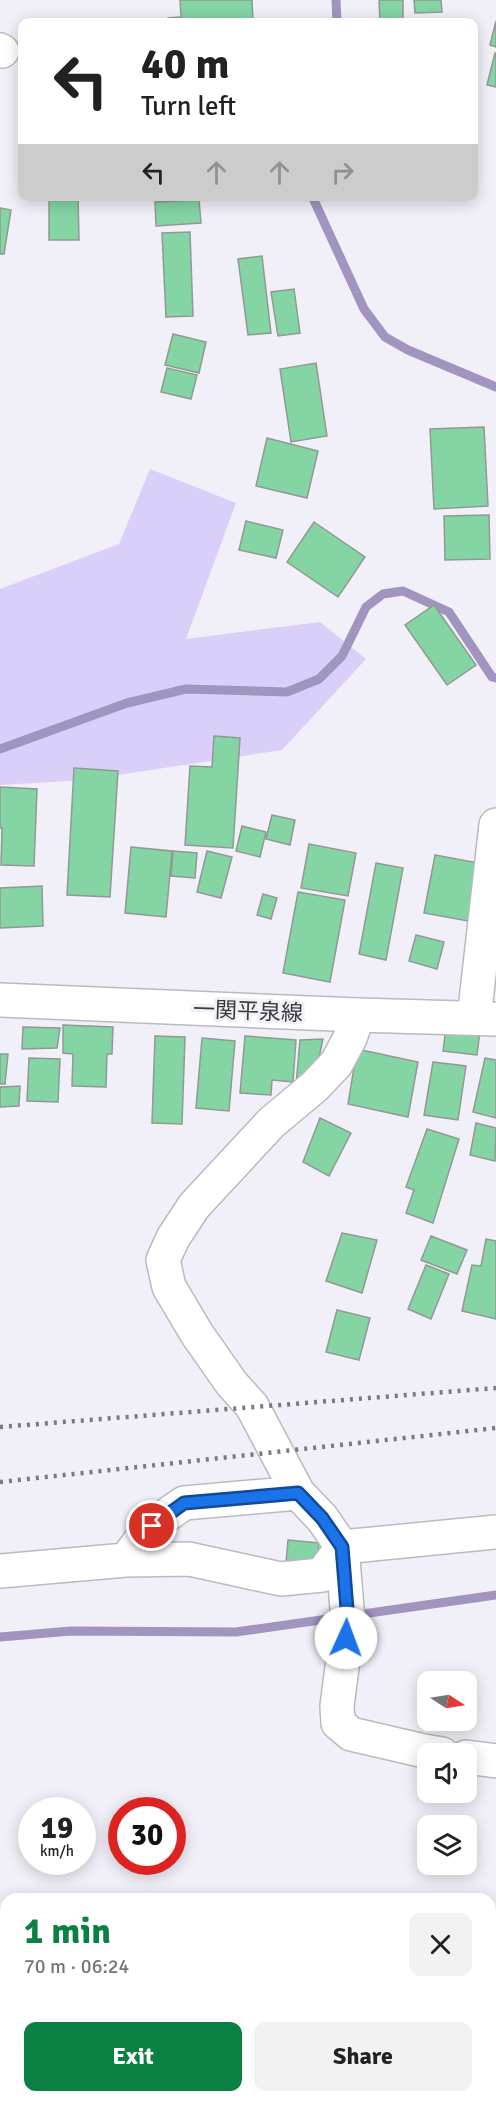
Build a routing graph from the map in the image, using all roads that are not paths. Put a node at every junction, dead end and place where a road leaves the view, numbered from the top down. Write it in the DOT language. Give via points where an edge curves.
graph roads {
  1 [pos="496,825"];
  2 [pos="0,1000"];
  3 [pos="358,1015"];
  4 [pos="485,1019"];
  5 [pos="298,1493"];
  6 [pos="496,1532"];
  7 [pos="343,1559"];
  8 [pos="126,1560"];
  9 [pos="0,1571"];
  10 [pos="417,1749"];
  11 [pos="477,1758"];
  12 [pos="496,1761"];
  1 -- 4 [label="street"];
  2 -- 3 [label="street, 一関平泉線"];
  3 -- 4 [label="street, 一関平泉線"];
  3 -- 5 [label="street" via="336,1064 271,1123 194,1206 163,1260 169,1287 203,1343 252,1406"];
  5 -- 7 [label="street" via="322,1518"];
  5 -- 8 [label="street" via="184,1503 152,1526"];
  6 -- 7 [label="street"];
  7 -- 8 [label="street" via="322,1575 281,1579 189,1559"];
  7 -- 10 [label="street" via="348,1621 337,1706 339,1723 351,1734"];
  8 -- 9 [label="street"];
  11 -- 12 [label="street"];
}
